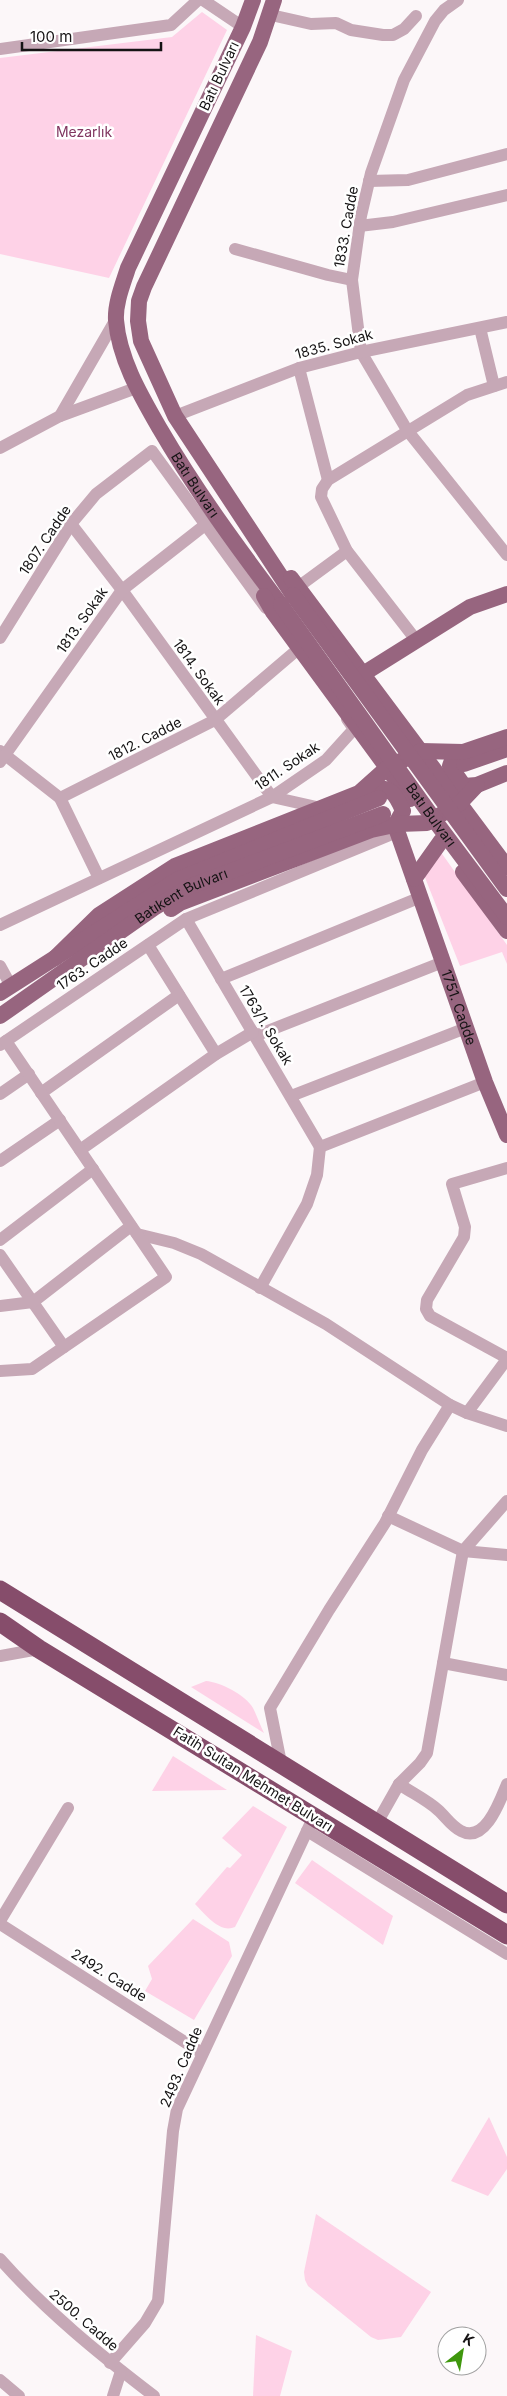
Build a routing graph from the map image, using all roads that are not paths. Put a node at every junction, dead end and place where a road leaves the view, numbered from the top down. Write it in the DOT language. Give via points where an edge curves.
graph roads {
  1 [pos="198,0"];
  2 [pos="202,0"];
  3 [pos="253,0"];
  4 [pos="458,0"];
  5 [pos="272,7"];
  6 [pos="416,16"];
  7 [pos="243,27"];
  8 [pos="0,49"];
  9 [pos="507,154"];
  10 [pos="369,181"];
  11 [pos="507,195"];
  12 [pos="359,226"];
  13 [pos="235,248"];
  14 [pos="352,280"];
  15 [pos="116,319"];
  16 [pos="507,322"];
  17 [pos="480,328"];
  18 [pos="361,352"];
  19 [pos="299,368"];
  20 [pos="507,382"];
  21 [pos="494,386"];
  22 [pos="136,388"];
  23 [pos="60,416"];
  24 [pos="175,416"];
  25 [pos="407,430"];
  26 [pos="0,448"];
  27 [pos="152,451"];
  28 [pos="326,485"];
  29 [pos="71,524"];
  30 [pos="205,525"];
  31 [pos="506,550"];
  32 [pos="347,551"];
  33 [pos="251,565"];
  34 [pos="122,590"];
  35 [pos="507,594"];
  36 [pos="291,596"];
  37 [pos="0,638"];
  38 [pos="416,640"];
  39 [pos="296,650"];
  40 [pos="364,674"];
  41 [pos="215,720"];
  42 [pos="507,737"];
  43 [pos="507,749"];
  44 [pos="421,751"];
  45 [pos="2,756"];
  46 [pos="460,758"];
  47 [pos="387,768"];
  48 [pos="507,768"];
  49 [pos="507,773"];
  50 [pos="474,783"];
  51 [pos="365,788"];
  52 [pos="272,797"];
  53 [pos="60,798"];
  54 [pos="460,803"];
  55 [pos="321,808"];
  56 [pos="388,817"];
  57 [pos="427,823"];
  58 [pos="441,842"];
  59 [pos="507,867"];
  60 [pos="99,878"];
  61 [pos="414,879"];
  62 [pos="507,889"];
  63 [pos="420,897"];
  64 [pos="507,917"];
  65 [pos="186,919"];
  66 [pos="0,925"];
  67 [pos="507,931"];
  68 [pos="148,945"];
  69 [pos="55,958"];
  70 [pos="443,962"];
  71 [pos="0,966"];
  72 [pos="221,978"];
  73 [pos="6,989"];
  74 [pos="179,995"];
  75 [pos="0,1016"];
  76 [pos="466,1028"];
  77 [pos="254,1034"];
  78 [pos="3,1043"];
  79 [pos="216,1054"];
  80 [pos="29,1074"];
  81 [pos="485,1082"];
  82 [pos="41,1093"];
  83 [pos="0,1094"];
  84 [pos="291,1096"];
  85 [pos="60,1120"];
  86 [pos="507,1134"];
  87 [pos="320,1147"];
  88 [pos="80,1150"];
  89 [pos="0,1161"];
  90 [pos="507,1168"];
  91 [pos="93,1169"];
  92 [pos="134,1230"];
  93 [pos="0,1240"];
  94 [pos="0,1255"];
  95 [pos="260,1288"];
  96 [pos="33,1302"];
  97 [pos="0,1306"];
  98 [pos="64,1347"];
  99 [pos="507,1359"];
  100 [pos="0,1371"];
  101 [pos="450,1405"];
  102 [pos="467,1413"];
  103 [pos="507,1426"];
  104 [pos="507,1501"];
  105 [pos="388,1516"];
  106 [pos="463,1551"];
  107 [pos="507,1555"];
  108 [pos="1,1591"];
  109 [pos="0,1622"];
  110 [pos="39,1649"];
  111 [pos="0,1656"];
  112 [pos="443,1663"];
  113 [pos="507,1675"];
  114 [pos="281,1763"];
  115 [pos="399,1784"];
  116 [pos="507,1784"];
  117 [pos="68,1808"];
  118 [pos="378,1823"];
  119 [pos="310,1824"];
  120 [pos="507,1904"];
  121 [pos="0,1922"];
  122 [pos="507,1935"];
  123 [pos="507,1954"];
  124 [pos="202,2053"];
  125 [pos="0,2259"];
  126 [pos="6,2274"];
  127 [pos="110,2363"];
  128 [pos="121,2371"];
  129 [pos="0,2380"];
  130 [pos="19,2396"];
  131 [pos="113,2396"];
  132 [pos="154,2396"];
  1 -- 8 [label="street" via="171,25"];
  2 -- 7 [label="street"];
  3 -- 7 [label="main road, Batı Bulvarı"];
  4 -- 10 [label="street, 1833. Cadde" via="434,21 404,80"];
  5 -- 6 [label="street" via="311,24 336,23 351,30 383,36 404,29"];
  5 -- 24 [label="main road, Batı Bulvarı" via="260,42 139,301 141,341"];
  7 -- 15 [label="main road, Batı Bulvarı" via="128,268"];
  9 -- 10 [label="street" via="408,180"];
  10 -- 12 [label="street, 1833. Cadde"];
  11 -- 12 [label="street" via="393,222"];
  12 -- 14 [label="street, 1833. Cadde"];
  13 -- 14 [label="street"];
  14 -- 18 [label="street, 1833. Cadde"];
  15 -- 22 [label="main road, Batı Bulvarı"];
  15 -- 23 [label="street"];
  16 -- 17 [label="street, 1835. Sokak"];
  17 -- 18 [label="street, 1835. Sokak"];
  17 -- 21 [label="street"];
  18 -- 19 [label="street, 1835. Sokak"];
  18 -- 25 [label="street, 1833. Cadde"];
  19 -- 24 [label="street, 1835. Sokak"];
  19 -- 28 [label="street"];
  20 -- 21 [label="street"];
  21 -- 25 [label="street" via="467,394"];
  22 -- 23 [label="street"];
  22 -- 33 [label="main road, Batı Bulvarı" via="184,471"];
  23 -- 26 [label="street"];
  24 -- 36 [label="main road, Batı Bulvarı" via="274,565"];
  25 -- 28 [label="street"];
  25 -- 31 [label="street, 1833. Cadde"];
  27 -- 29 [label="street, 1807. Cadde" via="96,494"];
  27 -- 30 [label="street, 1811. Sokak"];
  28 -- 32 [label="street" via="322,497"];
  29 -- 34 [label="street, 1814. Sokak"];
  29 -- 37 [label="street, 1807. Cadde"];
  30 -- 34 [label="street, 1813. Sokak"];
  30 -- 39 [label="street, 1811. Sokak"];
  32 -- 36 [label="street"];
  32 -- 38 [label="street"];
  33 -- 36 [label="main road, Batı Bulvarı"];
  33 -- 47 [label="main road" via="250,571 273,612"];
  34 -- 41 [label="street, 1814. Sokak"];
  34 -- 45 [label="street, 1813. Sokak"];
  35 -- 38 [label="main road" via="470,607"];
  36 -- 40 [label="main road"];
  36 -- 62 [label="main road, Batı Bulvarı, bridge"];
  36 -- 64 [label="main road, Batı Bulvarı, bridge" via="438,826"];
  38 -- 40 [label="main road"];
  39 -- 41 [label="street, 1812. Cadde"];
  39 -- 52 [label="street, 1811. Sokak" via="354,729 326,760"];
  40 -- 44 [label="main road"];
  41 -- 52 [label="street, 1814. Sokak"];
  41 -- 53 [label="street, 1812. Cadde"];
  42 -- 46 [label="main road" via="463,752"];
  43 -- 46 [label="main road"];
  44 -- 46 [label="main road"];
  44 -- 47 [label="main road"];
  44 -- 54 [label="main road"];
  45 -- 53 [label="street"];
  46 -- 50 [label="main road" via="450,766 464,786"];
  47 -- 51 [label="main road"];
  47 -- 57 [label="main road"];
  48 -- 50 [label="main road"];
  49 -- 50 [label="main road"];
  50 -- 54 [label="main road"];
  51 -- 55 [label="main road"];
  51 -- 56 [label="main road" via="389,789 404,811"];
  52 -- 55 [label="street"];
  52 -- 60 [label="street, 1811. Sokak"];
  53 -- 60 [label="street"];
  54 -- 57 [label="main road"];
  54 -- 59 [label="main road"];
  55 -- 69 [label="main road" via="175,866 99,915"];
  56 -- 57 [label="main road"];
  56 -- 61 [label="main road, 1751. Cadde"];
  56 -- 65 [label="street, 1763. Cadde"];
  56 -- 69 [label="main road, Batıkent Bulvarı" via="177,880"];
  56 -- 75 [label="main road, Batıkent Bulvarı" via="189,887"];
  57 -- 58 [label="main road"];
  58 -- 61 [label="main road"];
  58 -- 67 [label="main road"];
  60 -- 66 [label="street, 1811. Sokak"];
  61 -- 63 [label="main road, 1751. Cadde"];
  63 -- 70 [label="main road, 1751. Cadde"];
  63 -- 72 [label="street"];
  65 -- 68 [label="street, 1763. Cadde"];
  65 -- 72 [label="street, 1763/1. Sokak"];
  68 -- 74 [label="street"];
  68 -- 78 [label="street, 1763. Cadde"];
  69 -- 73 [label="main road, Batıkent Bulvarı"];
  70 -- 76 [label="main road, 1751. Cadde"];
  70 -- 77 [label="street"];
  71 -- 73 [label="street"];
  72 -- 77 [label="street, 1763/1. Sokak"];
  74 -- 79 [label="street"];
  74 -- 82 [label="street"];
  76 -- 81 [label="main road, 1751. Cadde"];
  76 -- 84 [label="street"];
  77 -- 79 [label="street"];
  77 -- 84 [label="street, 1763/1. Sokak"];
  78 -- 80 [label="street"];
  79 -- 88 [label="street"];
  80 -- 82 [label="street"];
  80 -- 83 [label="street"];
  81 -- 86 [label="main road, 1751. Cadde"];
  81 -- 87 [label="street"];
  82 -- 85 [label="street"];
  84 -- 87 [label="street, 1763/1. Sokak"];
  85 -- 88 [label="street"];
  85 -- 89 [label="street"];
  87 -- 95 [label="street" via="317,1175 307,1204"];
  88 -- 91 [label="street"];
  90 -- 99 [label="street" via="452,1184 464,1237 426,1306 430,1316"];
  91 -- 92 [label="street"];
  91 -- 93 [label="street"];
  92 -- 95 [label="street" via="201,1254"];
  92 -- 96 [label="street"];
  92 -- 98 [label="street" via="166,1278"];
  94 -- 96 [label="street"];
  95 -- 101 [label="street" via="326,1324"];
  96 -- 97 [label="street"];
  96 -- 98 [label="street"];
  98 -- 100 [label="street" via="32,1369"];
  99 -- 102 [label="street"];
  101 -- 102 [label="street"];
  101 -- 105 [label="street" via="422,1450"];
  102 -- 103 [label="street"];
  104 -- 106 [label="street"];
  105 -- 106 [label="street"];
  105 -- 114 [label="street" via="270,1708"];
  106 -- 107 [label="street"];
  106 -- 112 [label="street"];
  108 -- 114 [label="highway, Fatih Sultan Mehmet Bulvarı"];
  109 -- 110 [label="highway, Fatih Sultan Mehmet Bulvarı"];
  110 -- 111 [label="street"];
  110 -- 119 [label="highway, Fatih Sultan Mehmet Bulvarı"];
  112 -- 113 [label="street"];
  112 -- 115 [label="street" via="427,1753"];
  114 -- 118 [label="highway, Fatih Sultan Mehmet Bulvarı"];
  115 -- 116 [label="street" via="437,1809 462,1832 473,1834 482,1829"];
  115 -- 118 [label="street"];
  117 -- 121 [label="street"];
  118 -- 120 [label="highway, Fatih Sultan Mehmet Bulvarı"];
  119 -- 122 [label="highway, Fatih Sultan Mehmet Bulvarı"];
  119 -- 123 [label="street"];
  119 -- 124 [label="street, 2493. Cadde"];
  121 -- 124 [label="street, 2492. Cadde"];
  124 -- 127 [label="street, 2493. Cadde" via="177,2109 158,2301 146,2323"];
  125 -- 126 [label="street, 2500. Cadde"];
  126 -- 127 [label="street, 2500. Cadde"];
  127 -- 128 [label="street, 2500. Cadde"];
  128 -- 131 [label="street"];
  128 -- 132 [label="street, 2500. Cadde"];
  129 -- 130 [label="street"];
}
